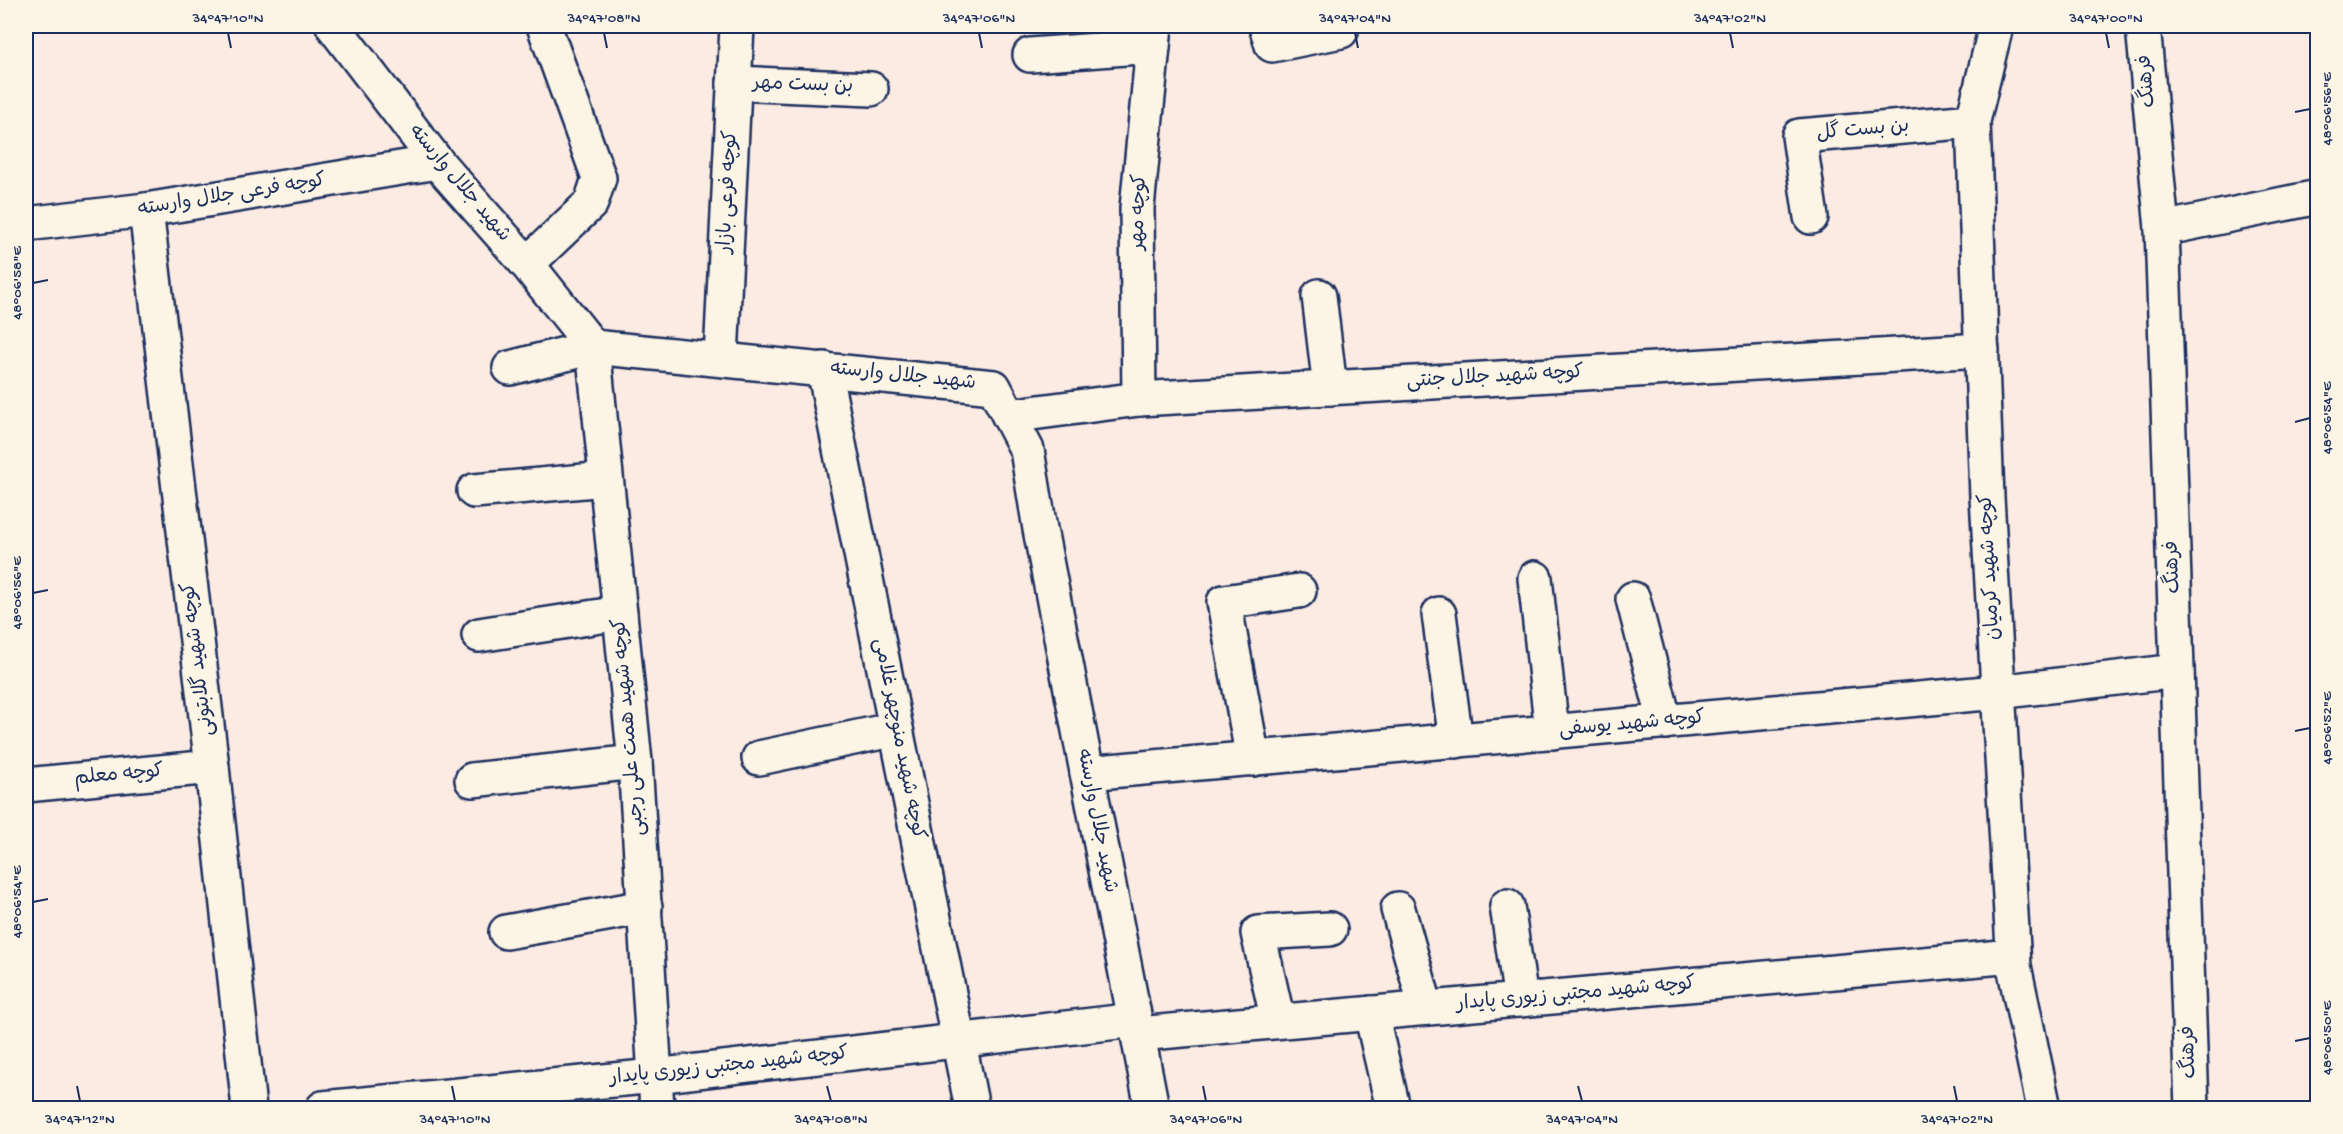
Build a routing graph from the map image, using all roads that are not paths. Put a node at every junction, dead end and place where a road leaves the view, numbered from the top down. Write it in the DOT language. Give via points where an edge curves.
graph roads {
  1 [pos="333,26"];
  2 [pos="544,26"];
  3 [pos="737,26"];
  4 [pos="1266,26"];
  5 [pos="1996,26"];
  6 [pos="2143,26"];
  7 [pos="1341,31"];
  8 [pos="1154,36"];
  9 [pos="1030,55"];
  10 [pos="734,83"];
  11 [pos="871,89"];
  12 [pos="1973,121"];
  13 [pos="437,162"];
  14 [pos="2318,197"];
  15 [pos="146,210"];
  16 [pos="1811,217"];
  17 [pos="26,224"];
  18 [pos="2162,229"];
  19 [pos="527,264"];
  20 [pos="1319,296"];
  21 [pos="593,347"];
  22 [pos="1982,350"];
  23 [pos="721,358"];
  24 [pos="510,368"];
  25 [pos="824,369"];
  26 [pos="1330,388"];
  27 [pos="1139,399"];
  28 [pos="1009,416"];
  29 [pos="606,479"];
  30 [pos="474,491"];
  31 [pos="1535,578"];
  32 [pos="1299,591"];
  33 [pos="1633,599"];
  34 [pos="620,613"];
  35 [pos="1439,614"];
  36 [pos="479,635"];
  37 [pos="2177,671"];
  38 [pos="1998,692"];
  39 [pos="1665,722"];
  40 [pos="896,729"];
  41 [pos="1552,732"];
  42 [pos="1456,741"];
  43 [pos="759,758"];
  44 [pos="1253,759"];
  45 [pos="635,762"];
  46 [pos="212,767"];
  47 [pos="1087,773"];
  48 [pos="472,780"];
  49 [pos="26,785"];
  50 [pos="1507,906"];
  51 [pos="645,907"];
  52 [pos="1398,909"];
  53 [pos="1330,928"];
  54 [pos="506,932"];
  55 [pos="2013,956"];
  56 [pos="1521,1000"];
  57 [pos="1426,1008"];
  58 [pos="1371,1013"];
  59 [pos="1278,1022"];
  60 [pos="1136,1027"];
  61 [pos="958,1041"];
  62 [pos="655,1076"];
  63 [pos="249,1108"];
  64 [pos="323,1108"];
  65 [pos="657,1108"];
  66 [pos="972,1108"];
  67 [pos="1152,1108"];
  68 [pos="1393,1108"];
  69 [pos="2044,1108"];
  70 [pos="2192,1108"];
  1 -- 13 [label="street, شهید جلال وارسته"];
  2 -- 19 [label="street" via="599,178 591,203"];
  3 -- 10 [label="street, کوچه فرعی بازار"];
  4 -- 7 [label="street" via="1272,45"];
  5 -- 12 [label="street, کوچه شهید کرمیان"];
  6 -- 18 [label="street, فرهنگ"];
  8 -- 9 [label="street"];
  8 -- 27 [label="street, کوچه مهر" via="1137,208"];
  10 -- 11 [label="street, بن بست مهر"];
  10 -- 23 [label="street, کوچه فرعی بازار"];
  12 -- 16 [label="street, بن بست گل" via="1798,136"];
  12 -- 22 [label="street, کوچه شهید کرمیان"];
  13 -- 15 [label="street, کوچه فرعی جلال وارسته"];
  13 -- 19 [label="street, شهید جلال وارسته"];
  14 -- 18 [label="street"];
  15 -- 17 [label="street, کوچه فرعی جلال وارسته"];
  15 -- 46 [label="street, کوچه شهید گلابتونی"];
  18 -- 37 [label="street, فرهنگ"];
  19 -- 21 [label="street, شهید جلال وارسته"];
  20 -- 26 [label="street"];
  21 -- 23 [label="street, شهید جلال وارسته"];
  21 -- 24 [label="street"];
  21 -- 29 [label="street, کوچه شهید همت علی رجبی"];
  22 -- 26 [label="street, کوچه شهید جلال جنتی"];
  22 -- 38 [label="street, کوچه شهید کرمیان"];
  23 -- 25 [label="street, شهید جلال وارسته"];
  25 -- 28 [label="street, شهید جلال وارسته" via="994,387"];
  25 -- 40 [label="street, کوچه شهید منوچهر غلامی"];
  26 -- 27 [label="street, کوچه شهید جلال جنتی"];
  27 -- 28 [label="street, کوچه شهید جلال جنتی"];
  28 -- 47 [label="street, شهید جلال وارسته" via="1027,450"];
  29 -- 30 [label="street"];
  29 -- 34 [label="street, کوچه شهید همت علی رجبی"];
  31 -- 41 [label="street"];
  32 -- 44 [label="street" via="1224,602"];
  33 -- 39 [label="street"];
  34 -- 36 [label="street"];
  34 -- 45 [label="street, کوچه شهید همت علی رجبی"];
  35 -- 42 [label="street"];
  37 -- 38 [label="street, کوچه شهید یوسفی"];
  37 -- 70 [label="street, فرهنگ"];
  38 -- 39 [label="street, کوچه شهید یوسفی"];
  38 -- 55 [label="street, کوچه شهید کرمیان"];
  39 -- 41 [label="street, کوچه شهید یوسفی"];
  40 -- 43 [label="street"];
  40 -- 61 [label="street, کوچه شهید منوچهر غلامی"];
  41 -- 42 [label="street, کوچه شهید یوسفی"];
  42 -- 44 [label="street, کوچه شهید یوسفی"];
  44 -- 47 [label="street, کوچه شهید یوسفی"];
  45 -- 48 [label="street"];
  45 -- 51 [label="street, کوچه شهید همت علی رجبی"];
  46 -- 49 [label="street, کوچه معلم"];
  46 -- 63 [label="street, کوچه شهید گلابتونی"];
  47 -- 60 [label="street, شهید جلال وارسته"];
  50 -- 56 [label="street"];
  51 -- 54 [label="street"];
  51 -- 62 [label="street, کوچه شهید همت علی رجبی"];
  52 -- 57 [label="street"];
  53 -- 59 [label="street" via="1258,933"];
  55 -- 56 [label="street, کوچه شهید مجتبی زیوری پایدار"];
  55 -- 69 [label="street, کوچه شهید کرمیان"];
  56 -- 57 [label="street, کوچه شهید مجتبی زیوری پایدار"];
  57 -- 58 [label="street, کوچه شهید مجتبی زیوری پایدار"];
  58 -- 59 [label="street, کوچه شهید مجتبی زیوری پایدار"];
  58 -- 68 [label="street"];
  59 -- 60 [label="street, کوچه شهید مجتبی زیوری پایدار"];
  60 -- 61 [label="street, کوچه شهید مجتبی زیوری پایدار"];
  60 -- 67 [label="street, شهید جلال وارسته"];
  61 -- 62 [label="street, کوچه شهید مجتبی زیوری پایدار"];
  61 -- 66 [label="street, کوچه شهید منوچهر غلامی"];
  62 -- 64 [label="street, کوچه شهید مجتبی زیوری پایدار"];
  62 -- 65 [label="street, کوچه شهید همت علی رجبی"];
}
